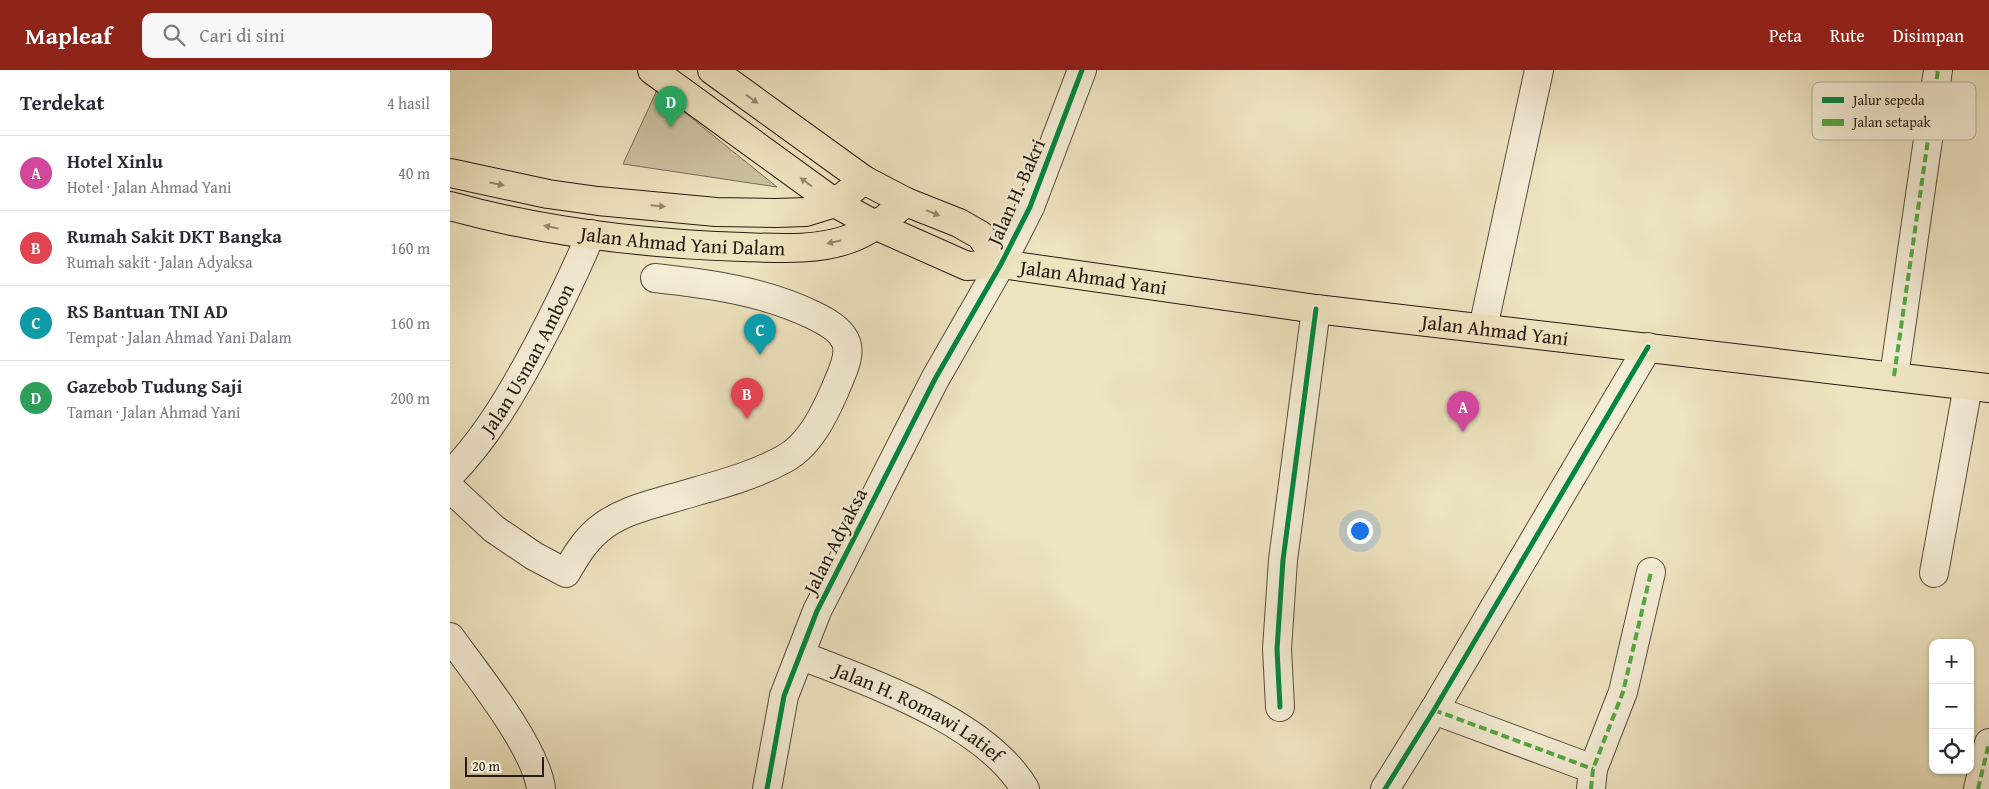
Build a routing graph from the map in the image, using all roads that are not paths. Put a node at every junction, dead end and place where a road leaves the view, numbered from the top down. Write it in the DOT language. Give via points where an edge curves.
graph roads {
  1 [pos="652,70"];
  2 [pos="712,70"];
  3 [pos="1082,70"];
  4 [pos="1539,70"];
  5 [pos="1928,140"];
  6 [pos="450,173"];
  7 [pos="864,180"];
  8 [pos="906,202"];
  9 [pos="835,203"];
  10 [pos="450,206"];
  11 [pos="877,226"];
  12 [pos="590,234"];
  13 [pos="707,246"];
  14 [pos="1001,264"];
  15 [pos="655,278"];
  16 [pos="701,283"];
  17 [pos="1316,309"];
  18 [pos="968,322"];
  19 [pos="1482,328"];
  20 [pos="1648,347"];
  21 [pos="1894,376"];
  22 [pos="1979,387"];
  23 [pos="450,474"];
  24 [pos="450,488"];
  25 [pos="1652,572"];
  26 [pos="1934,573"];
  27 [pos="450,637"];
  28 [pos="800,654"];
  29 [pos="1280,707"];
  30 [pos="1434,710"];
  31 [pos="1989,743"];
  32 [pos="1592,779"];
  33 [pos="541,789"];
  34 [pos="767,789"];
  35 [pos="1024,789"];
  36 [pos="1385,789"];
  37 [pos="1978,789"];
  9 -- 1 [label="main road, Jalan Ahmad Yani, one-way"];
  2 -- 7 [label="main road, Jalan Ahmad Yani, one-way"];
  3 -- 14 [label="street, Jalan H. Bakri" via="1030,207"];
  4 -- 19 [label="street"];
  5 -- 21 [label="street"];
  6 -- 9 [label="main road, Jalan Ahmad Yani Dalam, one-way" via="548,194 716,212 806,212"];
  7 -- 8 [label="main road, Jalan Ahmad Yani"];
  7 -- 9 [label="main road, Jalan Ahmad Yani Dalam"];
  8 -- 11 [label="main road, Jalan Ahmad Yani Dalam"];
  8 -- 14 [label="main road, Jalan Ahmad Yani, one-way" via="980,235"];
  9 -- 11 [label="main road, Jalan Ahmad Yani"];
  12 -- 10 [label="main road, Jalan Ahmad Yani Dalam, one-way"];
  11 -- 13 [label="main road, Jalan Ahmad Yani Dalam, one-way" via="848,240 815,246"];
  11 -- 14 [label="main road, Jalan Ahmad Yani" via="967,266"];
  12 -- 13 [label="main road, Jalan Ahmad Yani Dalam"];
  12 -- 23 [label="street, Jalan Usman Ambon" via="570,284 517,384 488,429"];
  13 -- 16 [label="street"];
  14 -- 17 [label="main road, Jalan Ahmad Yani"];
  14 -- 18 [label="street, Jalan H. Bakri"];
  15 -- 16 [label="street"];
  16 -- 24 [label="street" via="755,293 798,308 830,323 845,340 848,351 844,369 824,415 806,441 786,459 623,513 584,544 566,572 534,556 494,528"];
  17 -- 19 [label="main road, Jalan Ahmad Yani"];
  17 -- 29 [label="street" via="1282,560 1277,650"];
  18 -- 28 [label="street, Jalan Adyaksa" via="892,462 817,611"];
  19 -- 20 [label="main road, Jalan Ahmad Yani"];
  20 -- 21 [label="main road, Jalan Ahmad Yani"];
  20 -- 30 [label="street"];
  21 -- 22 [label="main road, Jalan Ahmad Yani"];
  22 -- 26 [label="street"];
  25 -- 32 [label="street" via="1622,692"];
  27 -- 33 [label="street" via="528,753 539,776"];
  28 -- 34 [label="street, Jalan Adyaksa" via="784,696"];
  28 -- 35 [label="street, Jalan H. Romawi Latief" via="926,707 1011,768"];
  30 -- 32 [label="street"];
  30 -- 36 [label="street"];
  31 -- 37 [label="street"];
}
